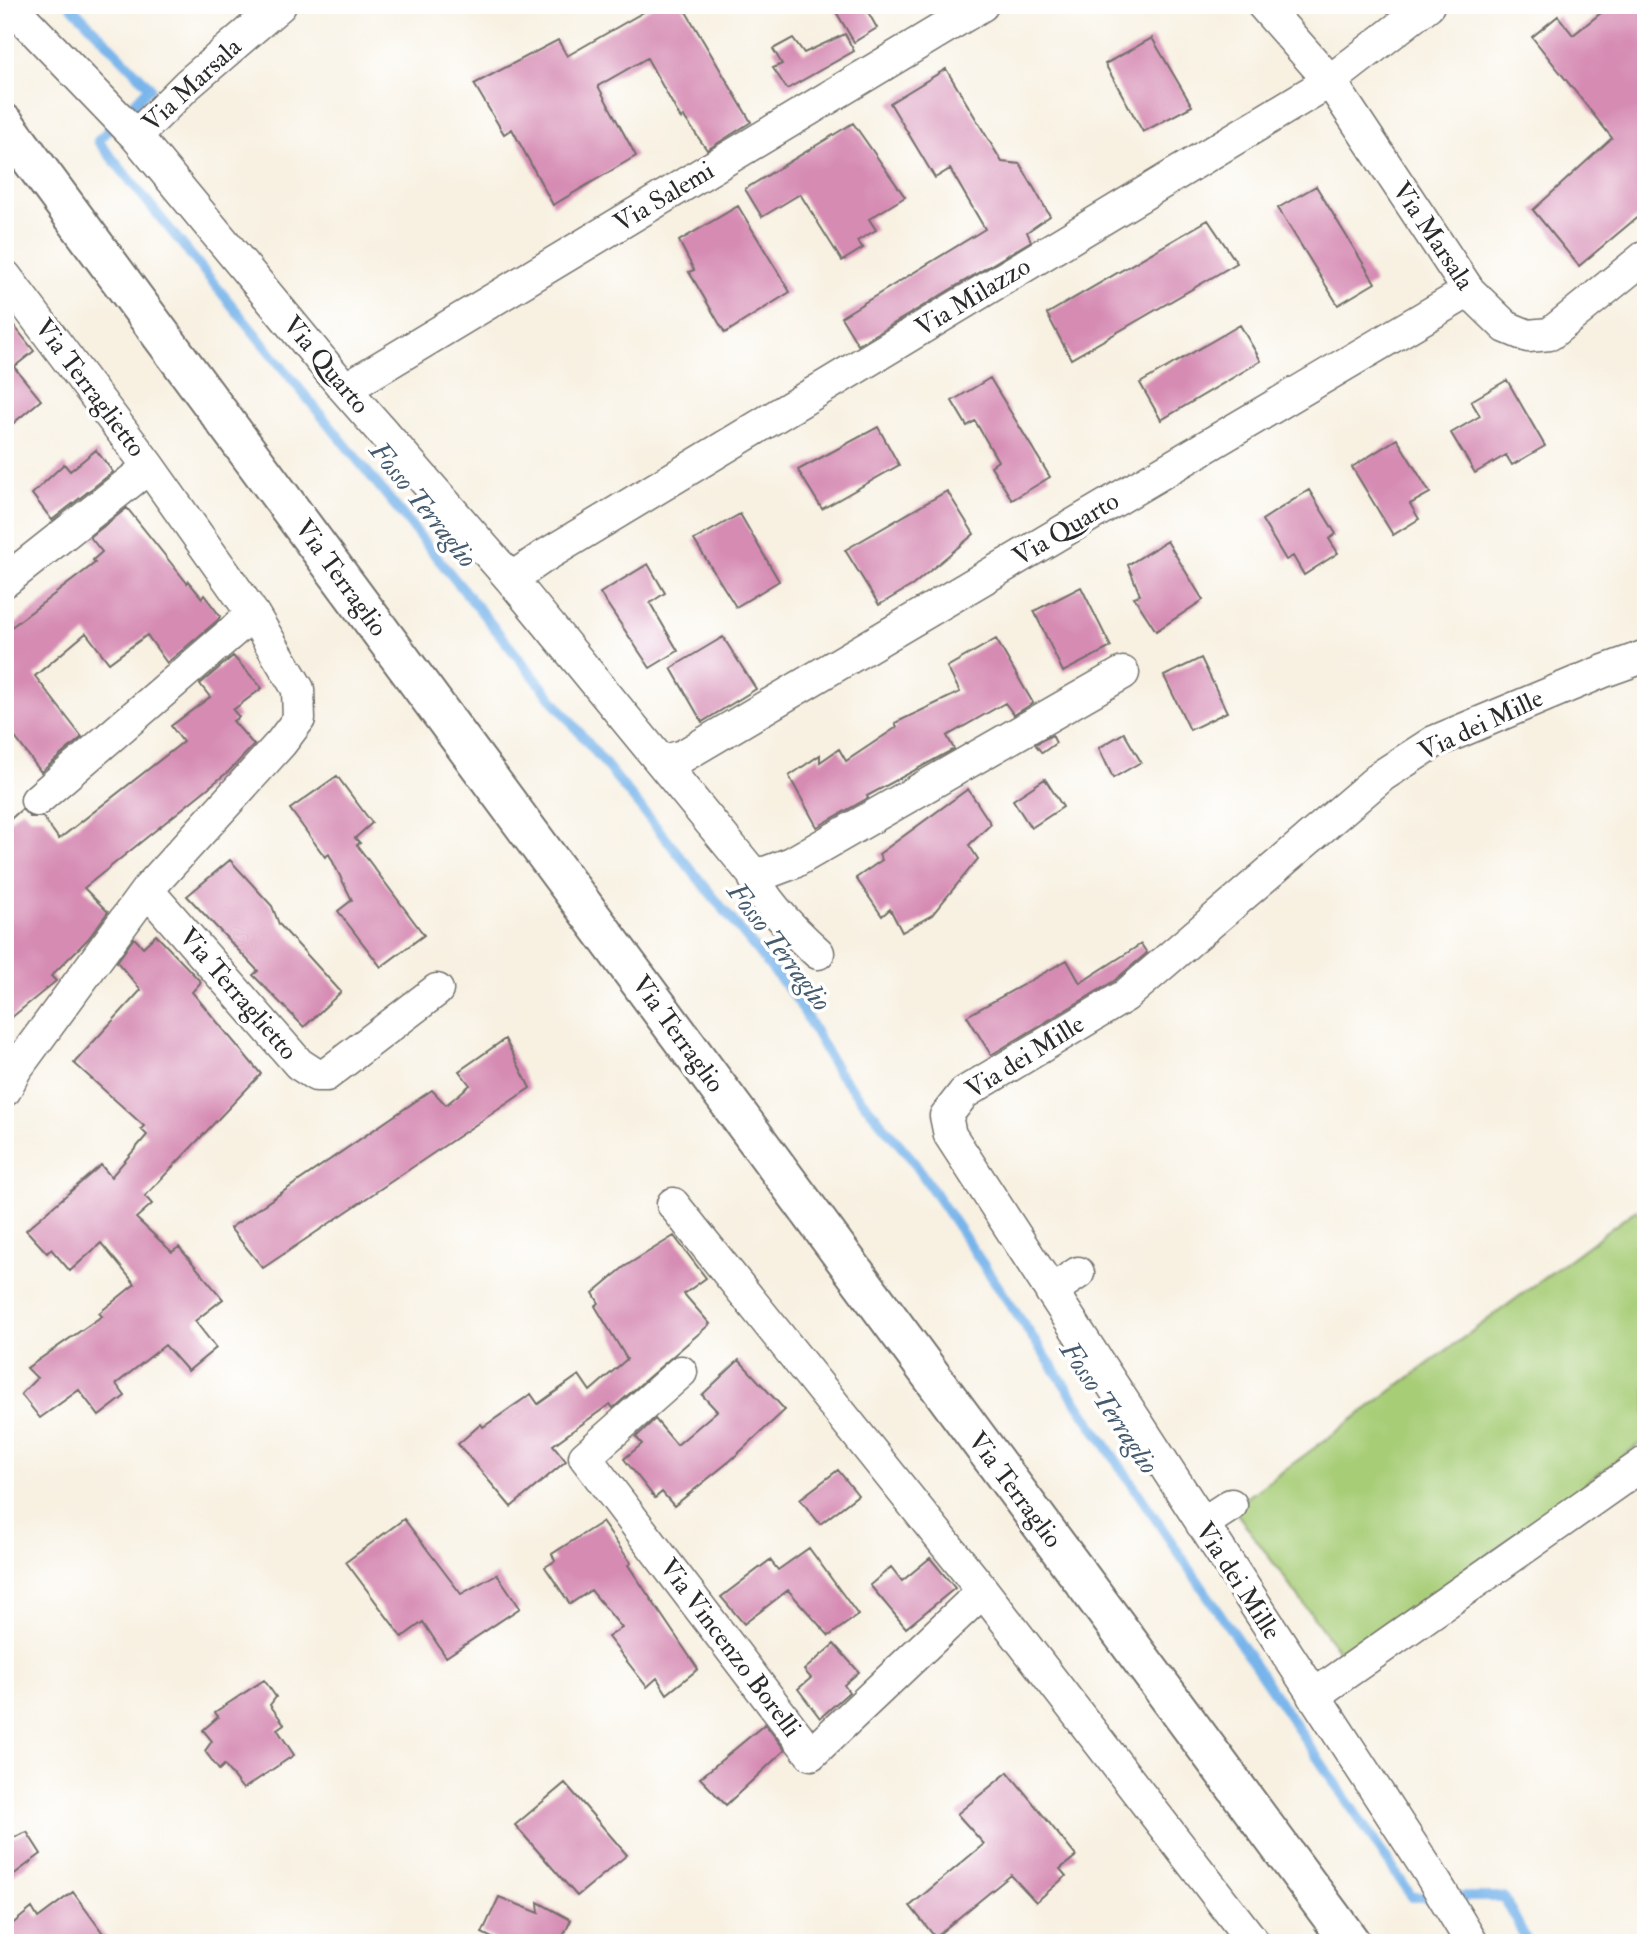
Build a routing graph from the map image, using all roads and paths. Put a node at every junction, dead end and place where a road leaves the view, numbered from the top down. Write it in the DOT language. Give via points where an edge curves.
graph roads {
  1 [pos="10,5"];
  2 [pos="280,5"];
  3 [pos="982,5"];
  4 [pos="1263,5"];
  5 [pos="1427,5"];
  6 [pos="1330,81"];
  7 [pos="5,124"];
  8 [pos="137,130"];
  9 [pos="1646,256"];
  10 [pos="5,276"];
  11 [pos="1469,292"];
  12 [pos="345,389"];
  13 [pos="149,467"];
  14 [pos="511,579"];
  15 [pos="5,581"];
  16 [pos="253,614"];
  17 [pos="1646,656"];
  18 [pos="1123,673"];
  19 [pos="662,762"];
  20 [pos="37,800"];
  21 [pos="753,874"];
  22 [pos="147,890"];
  23 [pos="818,953"];
  24 [pos="437,990"];
  25 [pos="9,1072"];
  26 [pos="673,1204"];
  27 [pos="1078,1273"];
  28 [pos="1051,1291"];
  29 [pos="681,1372"];
  30 [pos="1646,1462"];
  31 [pos="1231,1505"];
  32 [pos="1202,1524"];
  33 [pos="983,1591"];
  34 [pos="1313,1696"];
  35 [pos="1465,1930"];
  36 [pos="1254,1943"];
  37 [pos="1351,1943"];
  1 -- 8 [label="street, Via Quarto" via="107,106"];
  2 -- 8 [label="street, Via Marsala"];
  3 -- 12 [label="street, Via Salemi"];
  4 -- 6 [label="street, Via Marsala"];
  5 -- 6 [label="street, Via Milazzo"];
  6 -- 11 [label="street, Via Marsala"];
  6 -- 14 [label="street, Via Milazzo"];
  7 -- 37 [label="main road, Via Terraglio"];
  8 -- 12 [label="street, Via Quarto"];
  9 -- 11 [label="street, Via Marsala" via="1550,334 1528,336 1506,327"];
  10 -- 13 [label="street, Via Terraglietto"];
  11 -- 19 [label="street, Via Quarto" via="697,748"];
  12 -- 14 [label="street, Via Quarto"];
  13 -- 15 [label="street, Via Terraglietto"];
  13 -- 16 [label="street, Via Terraglietto"];
  14 -- 19 [label="street, Via Quarto"];
  16 -- 20 [label="street"];
  16 -- 22 [label="street, Via Terraglietto" via="298,689 299,719"];
  17 -- 28 [label="street, Via dei Mille" via="1434,742 1383,775 1125,996 964,1093 946,1116 950,1135"];
  18 -- 21 [label="street" via="792,863"];
  19 -- 21 [label="street, Via Quarto"];
  21 -- 23 [label="street, Via Quarto"];
  22 -- 24 [label="street, Via Terraglietto" via="299,1064 316,1075 326,1076"];
  22 -- 25 [label="street, Via Terraglietto"];
  26 -- 33 [label="street"];
  27 -- 28 [label="street"];
  28 -- 32 [label="street, Via dei Mille"];
  29 -- 33 [label="street, Via Vincenzo Borelli" via="584,1457 811,1754"];
  30 -- 34 [label="street"];
  31 -- 32 [label="street"];
  32 -- 34 [label="street, Via dei Mille"];
  33 -- 36 [label="street"];
  34 -- 35 [label="street, Via dei Mille"];
}
